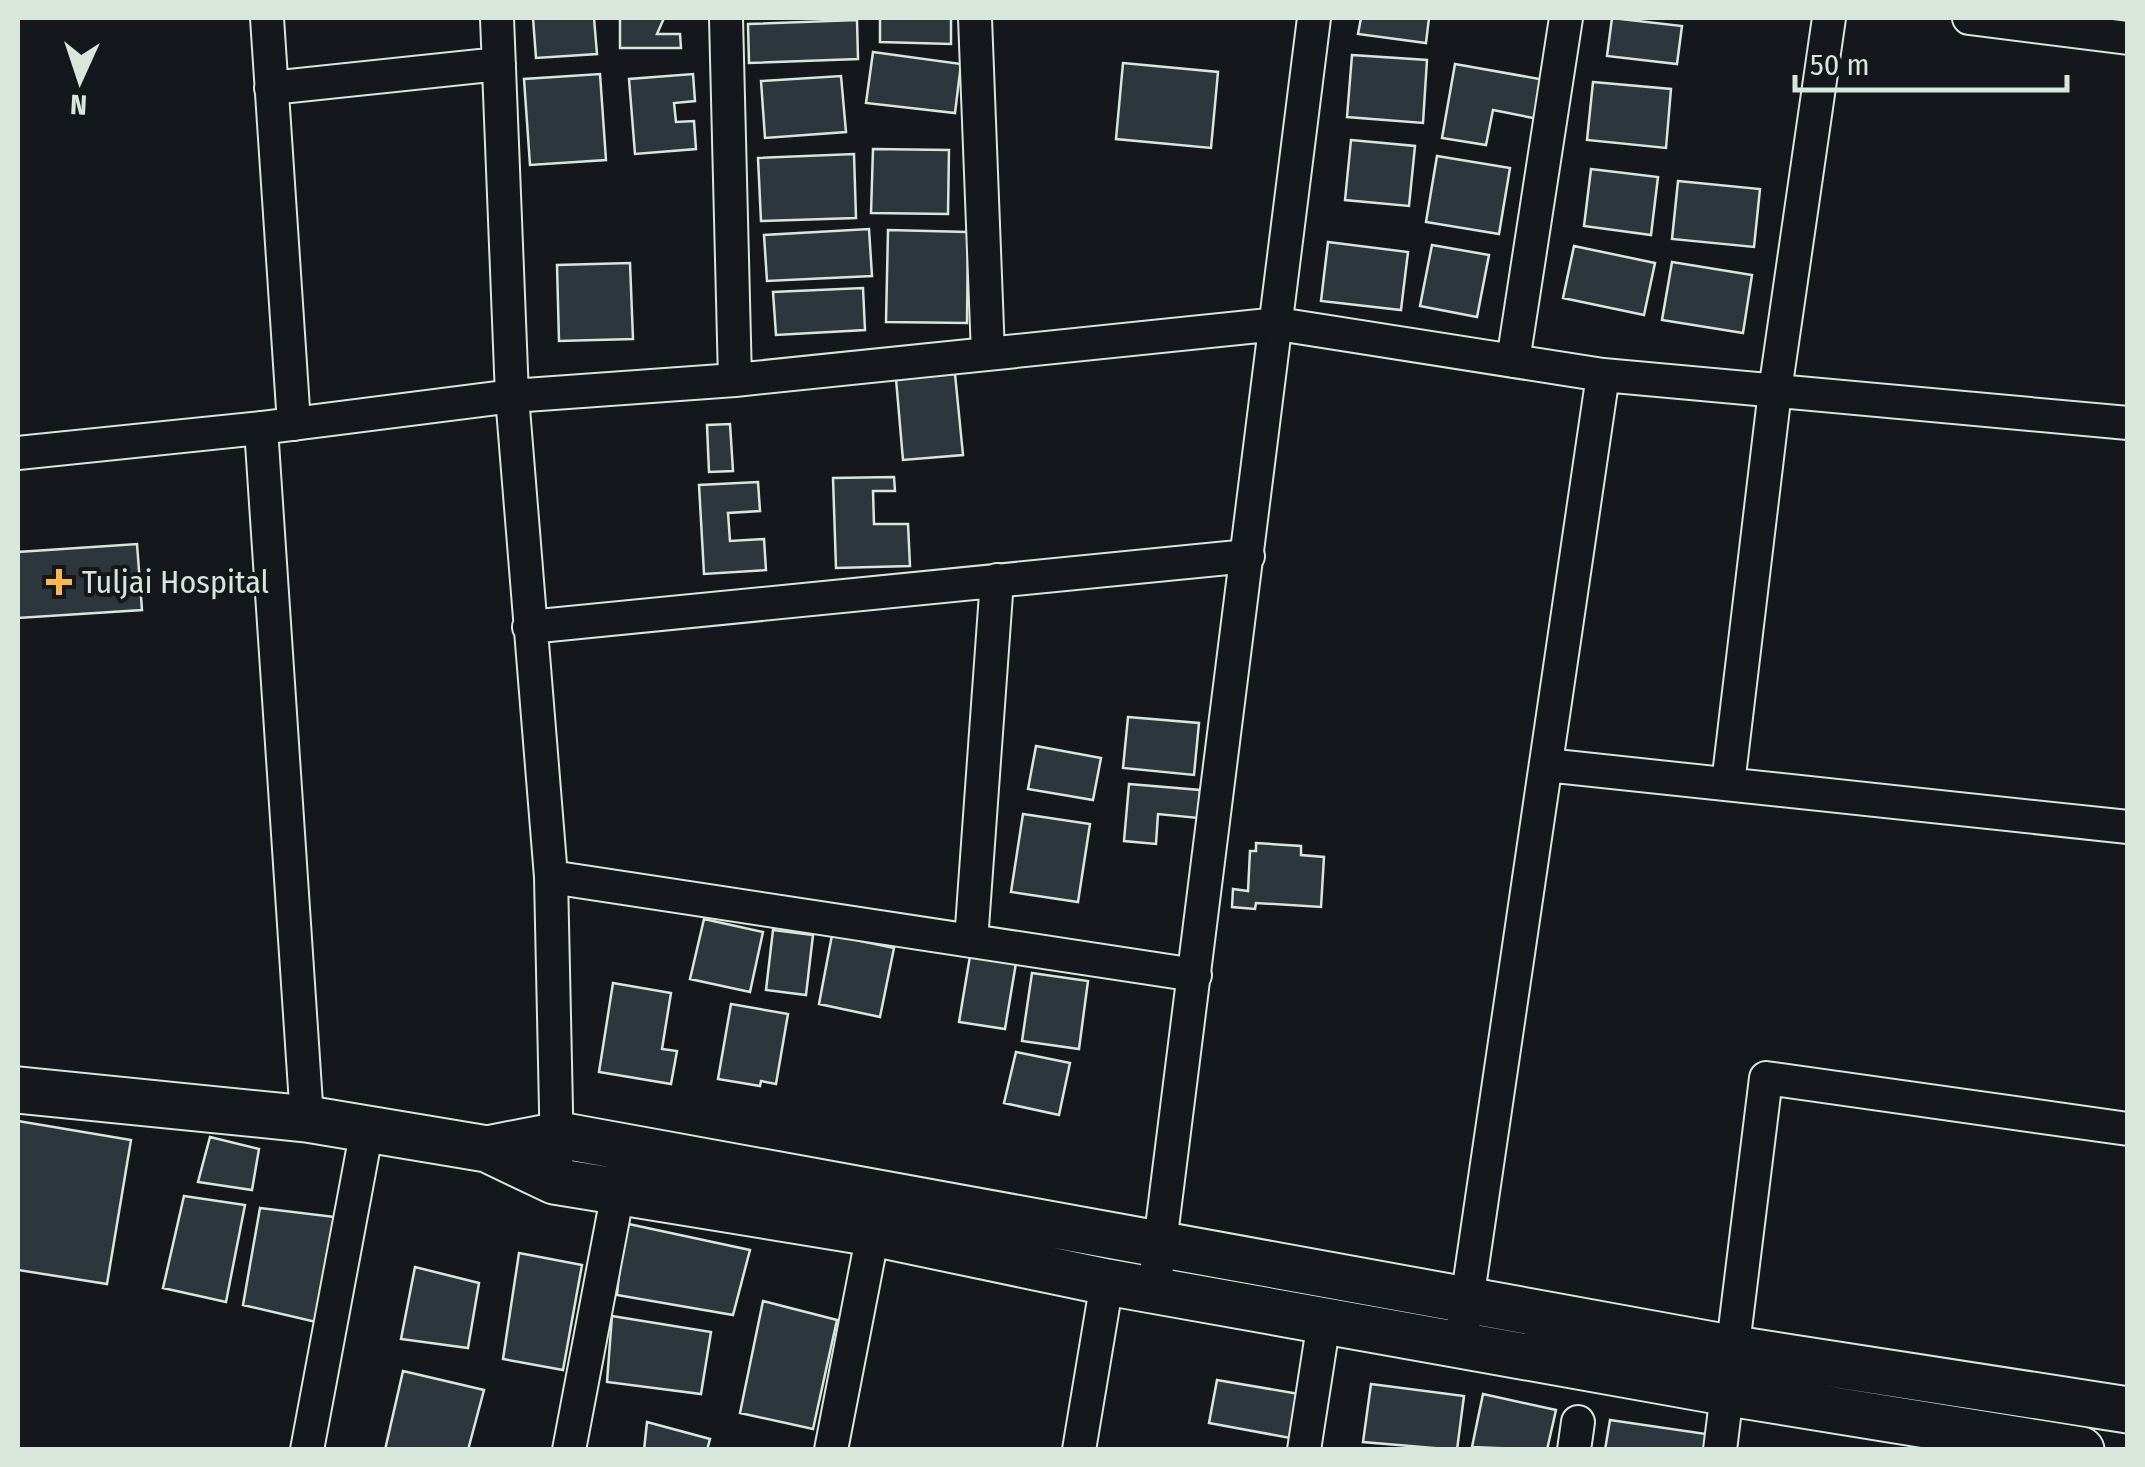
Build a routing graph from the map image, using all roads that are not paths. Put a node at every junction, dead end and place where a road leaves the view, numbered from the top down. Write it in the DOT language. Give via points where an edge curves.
graph roads {
  1 [pos="266,18"];
  2 [pos="498,18"];
  3 [pos="726,18"];
  4 [pos="975,18"];
  5 [pos="1314,18"];
  6 [pos="1566,18"];
  7 [pos="1829,18"];
  8 [pos="1970,18"];
  9 [pos="2128,38"];
  10 [pos="499,64"];
  11 [pos="271,88"];
  12 [pos="1278,324"];
  13 [pos="988,354"];
  14 [pos="1514,362"];
  15 [pos="1603,375"];
  16 [pos="735,380"];
  17 [pos="1775,391"];
  18 [pos="512,396"];
  19 [pos="2128,423"];
  20 [pos="294,424"];
  21 [pos="261,428"];
  22 [pos="18,452"];
  23 [pos="1248,556"];
  24 [pos="997,580"];
  25 [pos="528,627"];
  26 [pos="1546,765"];
  27 [pos="1728,784"];
  28 [pos="2128,827"];
  29 [pos="550,877"];
  30 [pos="971,941"];
  31 [pos="1195,975"];
  32 [pos="18,1090"];
  33 [pos="307,1119"];
  34 [pos="367,1129"];
  35 [pos="2128,1129"];
  36 [pos="559,1135"];
  37 [pos="626,1147"];
  38 [pos="486,1149"];
  39 [pos="554,1181"];
  40 [pos="618,1193"];
  41 [pos="873,1234"];
  42 [pos="1160,1242"];
  43 [pos="1106,1282"];
  44 [pos="1154,1291"];
  45 [pos="1468,1299"];
  46 [pos="1324,1321"];
  47 [pos="1460,1345"];
  48 [pos="1735,1348"];
  49 [pos="1729,1394"];
  50 [pos="2128,1410"];
  51 [pos="307,1450"];
  52 [pos="570,1450"];
  53 [pos="831,1450"];
  54 [pos="1079,1450"];
  55 [pos="1304,1450"];
  56 [pos="1720,1450"];
  57 [pos="2081,1450"];
  1 -- 11 [label="street"];
  2 -- 10 [label="street"];
  3 -- 16 [label="street"];
  4 -- 13 [label="street"];
  5 -- 12 [label="street"];
  6 -- 14 [label="street"];
  7 -- 17 [label="street"];
  8 -- 9 [label="street"];
  10 -- 11 [label="street"];
  10 -- 18 [label="street"];
  11 -- 20 [label="street"];
  12 -- 13 [label="street"];
  12 -- 14 [label="street"];
  12 -- 23 [label="street"];
  13 -- 16 [label="street"];
  14 -- 15 [label="street"];
  15 -- 17 [label="street"];
  15 -- 26 [label="street"];
  16 -- 18 [label="street"];
  17 -- 19 [label="street"];
  17 -- 27 [label="street"];
  18 -- 20 [label="street"];
  18 -- 25 [label="street"];
  20 -- 21 [label="street"];
  21 -- 22 [label="street"];
  21 -- 33 [label="street"];
  23 -- 24 [label="street"];
  23 -- 31 [label="street"];
  24 -- 25 [label="street"];
  24 -- 30 [label="street"];
  25 -- 29 [label="street"];
  26 -- 27 [label="street"];
  26 -- 45 [label="street"];
  27 -- 28 [label="street"];
  29 -- 30 [label="street"];
  29 -- 36 [label="street"];
  30 -- 31 [label="street"];
  31 -- 42 [label="street"];
  32 -- 33 [label="street"];
  33 -- 34 [label="street"];
  34 -- 38 [label="street"];
  34 -- 51 [label="street"];
  35 -- 48 [label="street" via="1766,1078"];
  36 -- 37 [label="street"];
  36 -- 38 [label="street"];
  36 -- 39 [label="street"];
  37 -- 40 [label="street"];
  37 -- 42 [label="street"];
  38 -- 39 [label="street"];
  39 -- 40 [label="street"];
  40 -- 41 [label="street"];
  40 -- 52 [label="street"];
  41 -- 43 [label="street"];
  41 -- 53 [label="street"];
  42 -- 44 [label="street"];
  42 -- 45 [label="street"];
  43 -- 44 [label="street"];
  43 -- 54 [label="street"];
  44 -- 46 [label="street"];
  45 -- 47 [label="street"];
  45 -- 48 [label="street"];
  46 -- 47 [label="street"];
  46 -- 55 [label="street"];
  47 -- 49 [label="street"];
  48 -- 49 [label="street"];
  48 -- 50 [label="street"];
  49 -- 56 [label="street"];
  49 -- 57 [label="street"];
}
